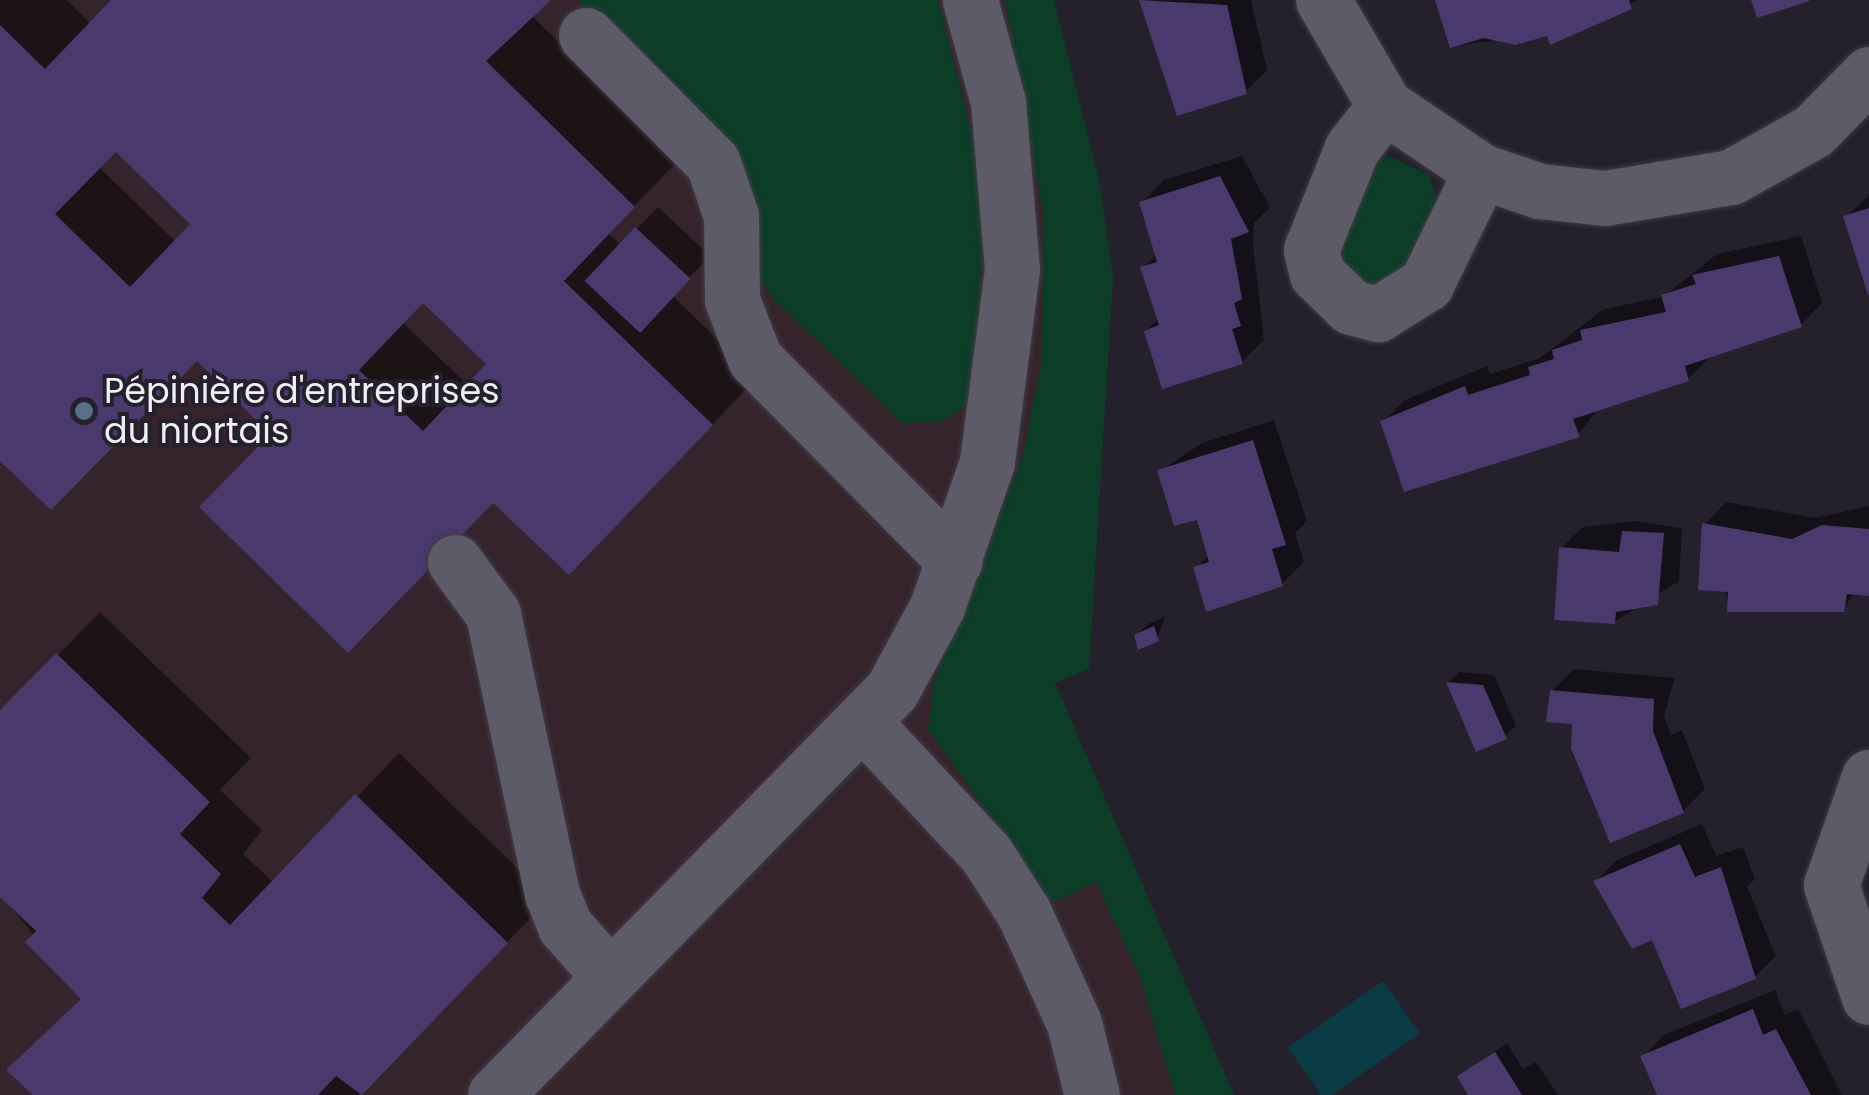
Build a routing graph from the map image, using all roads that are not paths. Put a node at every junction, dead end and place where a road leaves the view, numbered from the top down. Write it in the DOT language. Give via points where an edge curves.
graph roads {
  1 [pos="970,0"];
  2 [pos="1323,0"];
  3 [pos="586,34"];
  4 [pos="1869,74"];
  5 [pos="1385,106"];
  6 [pos="1482,171"];
  7 [pos="455,562"];
  8 [pos="955,562"];
  9 [pos="862,721"];
  10 [pos="1869,777"];
  11 [pos="609,976"];
  12 [pos="1869,997"];
  13 [pos="495,1095"];
  14 [pos="1092,1095"];
  1 -- 8 [label="street" via="998,102 1012,269 1006,366"];
  2 -- 5 [label="street"];
  3 -- 8 [label="street" via="714,162 731,216 732,300 756,359"];
  4 -- 6 [label="street" via="1774,159 1672,192 1540,191"];
  5 -- 6 [label="street"];
  5 -- 6 [label="street" via="1352,148 1310,250 1317,274 1351,307 1378,314 1426,284"];
  7 -- 11 [label="street" via="493,614 552,894 565,926"];
  8 -- 9 [label="street" via="917,651"];
  9 -- 11 [label="street"];
  9 -- 14 [label="street" via="986,854 1024,912 1074,1023"];
  10 -- 12 [label="street" via="1831,885"];
  11 -- 13 [label="street"];
}
